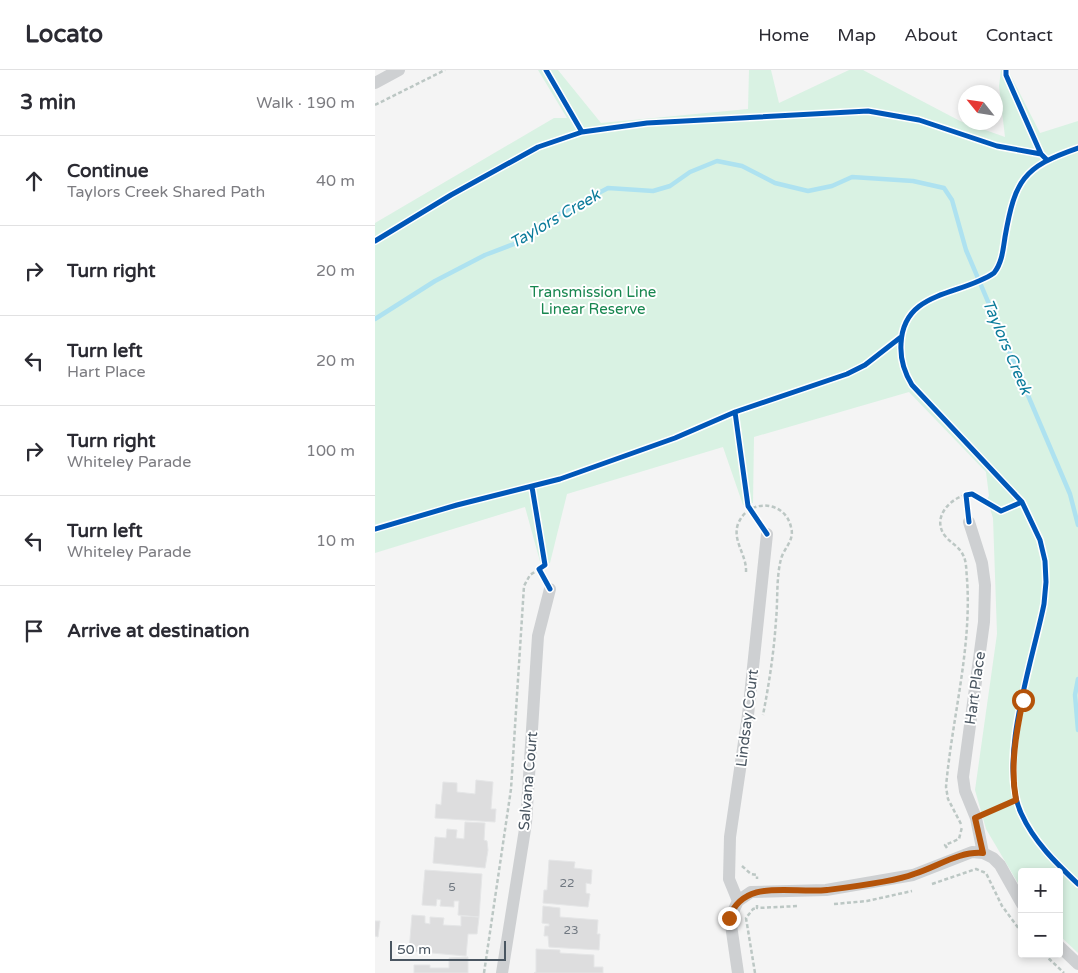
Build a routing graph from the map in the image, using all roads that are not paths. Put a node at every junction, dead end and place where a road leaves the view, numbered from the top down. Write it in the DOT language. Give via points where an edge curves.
graph roads {
  1 [pos="399,70"];
  2 [pos="375,82"];
  3 [pos="969,522"];
  4 [pos="767,534"];
  5 [pos="550,589"];
  6 [pos="983,853"];
  7 [pos="1018,897"];
  8 [pos="738,901"];
  9 [pos="1063,950"];
  10 [pos="1078,964"];
  11 [pos="502,973"];
  12 [pos="738,973"];
  1 -- 2 [label="street"];
  3 -- 6 [label="street, Hart Place" via="982,563 985,594 963,777"];
  4 -- 8 [label="street, Lindsay Court" via="749,715 729,837 729,879"];
  5 -- 11 [label="street, Salvana Court" via="538,636 526,823"];
  6 -- 7 [label="street" via="1000,865"];
  6 -- 8 [label="street" via="972,852 913,875 826,890 757,891"];
  8 -- 12 [label="street" via="729,918"];
  9 -- 10 [label="street"];
}
